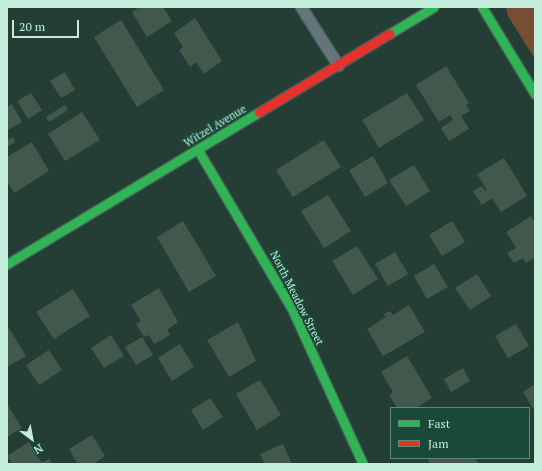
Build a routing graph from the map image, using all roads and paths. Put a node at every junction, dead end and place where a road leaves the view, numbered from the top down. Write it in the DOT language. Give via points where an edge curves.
graph roads {
  1 [pos="302,7"];
  2 [pos="434,7"];
  3 [pos="482,7"];
  4 [pos="338,65"];
  5 [pos="535,94"];
  6 [pos="198,150"];
  7 [pos="7,264"];
  8 [pos="363,464"];
  1 -- 4 [label="lane"];
  2 -- 4 [label="main road, Witzel Avenue"];
  3 -- 5 [label="main road"];
  4 -- 6 [label="main road, Witzel Avenue"];
  6 -- 7 [label="main road, Witzel Avenue"];
  6 -- 8 [label="main road, North Meadow Street" via="291,307"];
}
